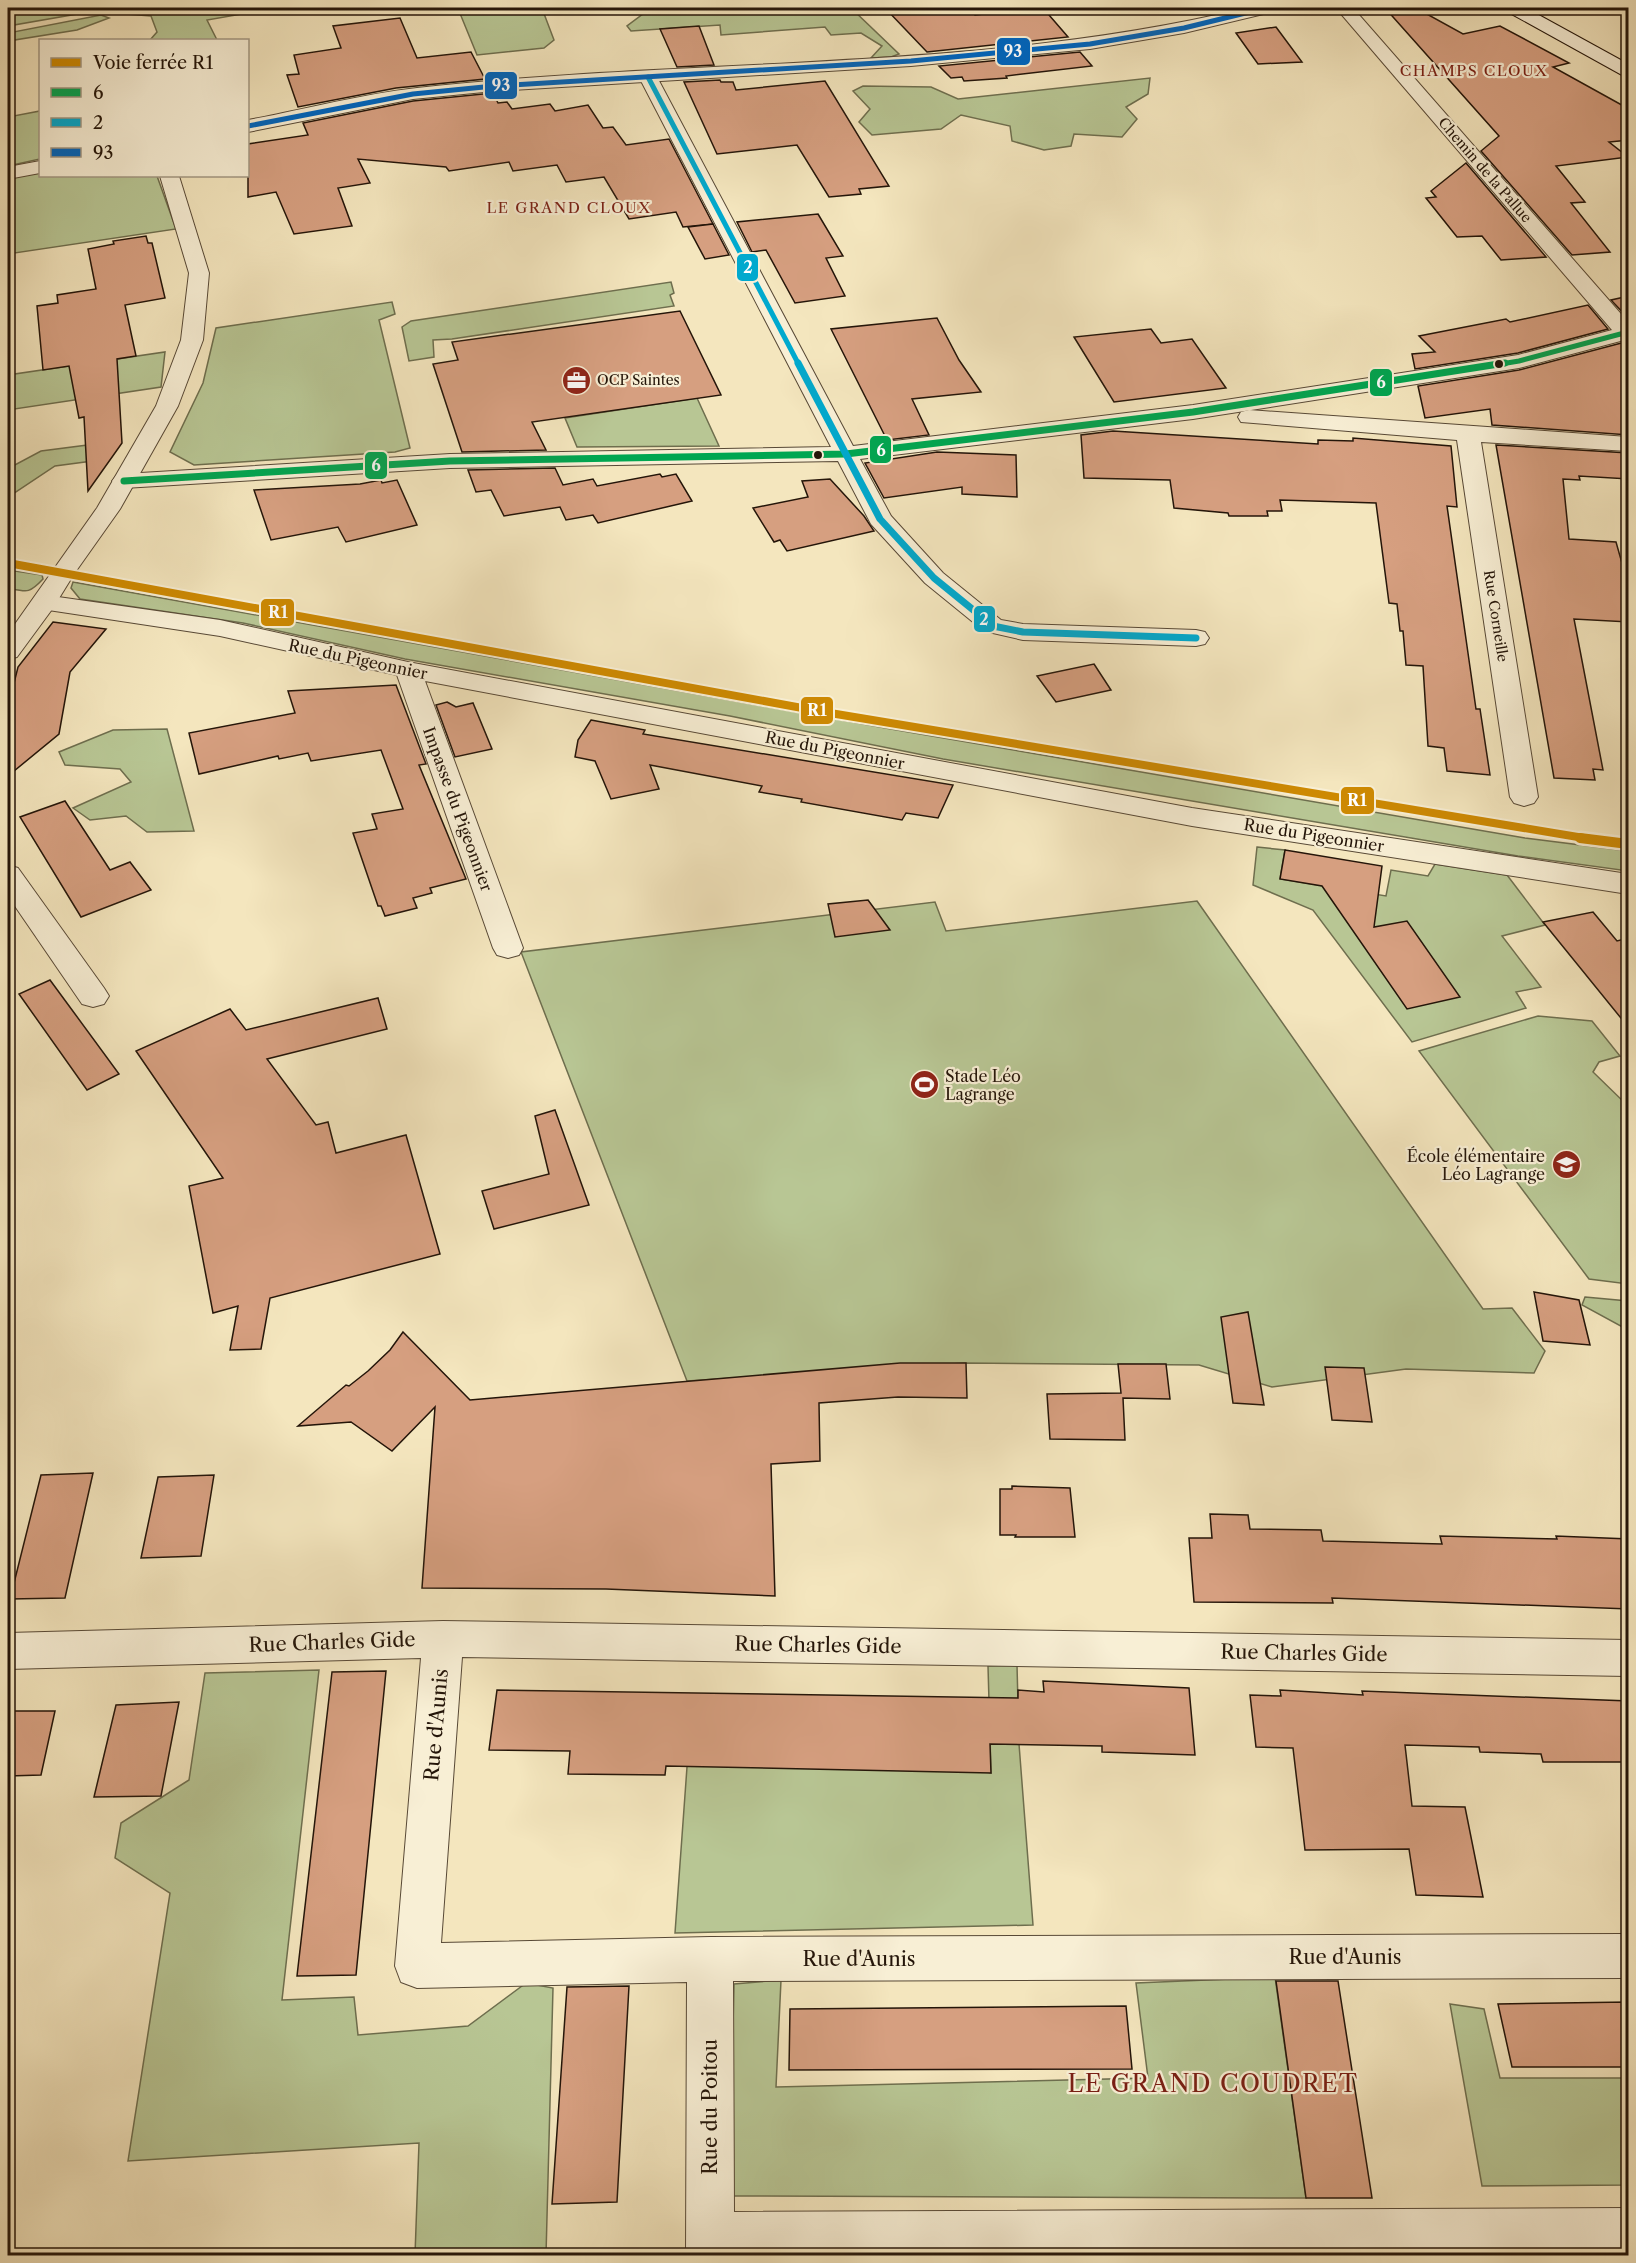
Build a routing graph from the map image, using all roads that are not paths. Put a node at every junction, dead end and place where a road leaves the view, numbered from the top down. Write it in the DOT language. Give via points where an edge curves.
graph roads {
  1 [pos="1266,8"];
  2 [pos="1344,8"];
  3 [pos="1514,8"];
  4 [pos="1629,71"];
  5 [pos="648,77"];
  6 [pos="249,126"];
  7 [pos="39,167"];
  8 [pos="8,173"];
  9 [pos="168,177"];
  10 [pos="1627,333"];
  11 [pos="1193,412"];
  12 [pos="1468,434"];
  13 [pos="1629,444"];
  14 [pos="846,454"];
  15 [pos="124,481"];
  16 [pos="44,603"];
  17 [pos="1196,638"];
  18 [pos="8,650"];
  19 [pos="408,670"];
  20 [pos="1524,797"];
  21 [pos="8,875"];
  22 [pos="1629,884"];
  23 [pos="508,948"];
  24 [pos="93,996"];
  25 [pos="443,1639"];
  26 [pos="8,1651"];
  27 [pos="1629,1658"];
  28 [pos="1629,1956"];
  29 [pos="710,1959"];
  30 [pos="1629,2232"];
  31 [pos="710,2246"];
  1 -- 5 [label="street" via="1184,28 1090,44 911,61"];
  2 -- 10 [label="street, Chemin de la Pallue"];
  3 -- 4 [label="street"];
  5 -- 6 [label="street" via="413,94"];
  5 -- 14 [label="street"];
  7 -- 8 [label="street"];
  9 -- 15 [label="street" via="199,273 192,340 167,406"];
  10 -- 11 [label="street" via="1519,361"];
  11 -- 12 [label="street"];
  11 -- 14 [label="street"];
  12 -- 13 [label="street"];
  12 -- 20 [label="street, Rue Corneille"];
  14 -- 15 [label="street" via="450,461"];
  14 -- 17 [label="street" via="880,519 934,578 993,626 1023,632"];
  15 -- 16 [label="street"];
  16 -- 18 [label="street"];
  16 -- 19 [label="street, Rue du Pigeonnier" via="220,628"];
  19 -- 22 [label="street, Rue du Pigeonnier" via="1192,817"];
  19 -- 23 [label="street, Impasse du Pigeonnier"];
  21 -- 24 [label="street"];
  25 -- 26 [label="street, Rue Charles Gide"];
  25 -- 27 [label="street, Rue Charles Gide"];
  25 -- 29 [label="street, Rue d'Aunis" via="417,1966"];
  28 -- 29 [label="street, Rue d'Aunis"];
  29 -- 31 [label="street, Rue du Poitou"];
  30 -- 31 [label="street"];
}
